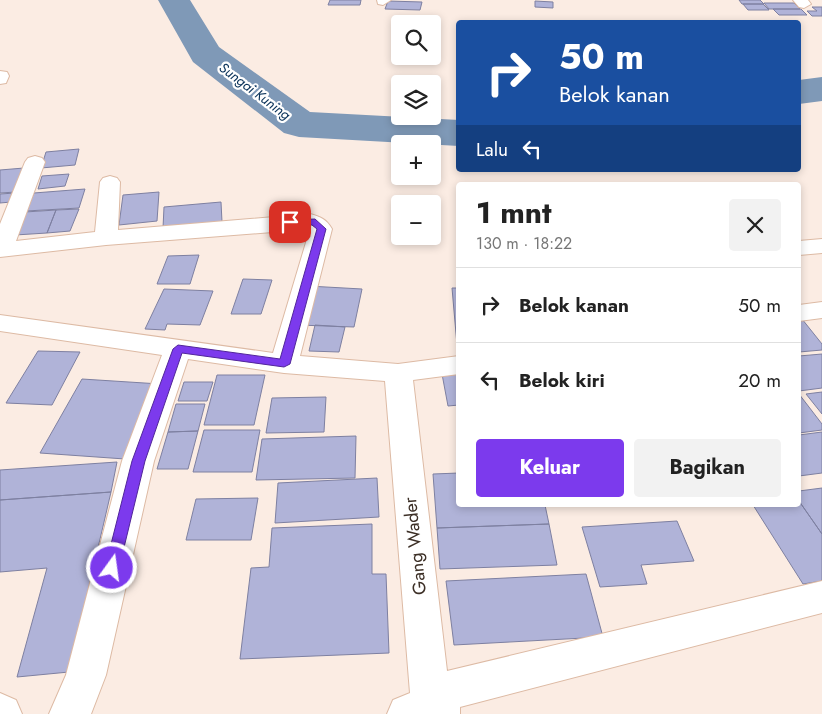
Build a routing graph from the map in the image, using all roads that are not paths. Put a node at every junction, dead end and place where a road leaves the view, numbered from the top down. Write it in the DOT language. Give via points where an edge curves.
graph roads {
  1 [pos="35,162"];
  2 [pos="110,182"];
  3 [pos="106,238"];
  4 [pos="822,246"];
  5 [pos="801,248"];
  6 [pos="1,250"];
  7 [pos="822,310"];
  8 [pos="801,313"];
  9 [pos="0,323"];
  10 [pos="178,349"];
  11 [pos="284,364"];
  12 [pos="456,365"];
  13 [pos="398,374"];
  14 [pos="822,597"];
  15 [pos="429,707"];
  16 [pos="70,714"];
  1 -- 6 [label="street"];
  2 -- 3 [label="street"];
  3 -- 6 [label="street"];
  3 -- 11 [label="street" via="310,221 318,224 321,229"];
  4 -- 5 [label="street"];
  7 -- 8 [label="street"];
  9 -- 10 [label="street"];
  10 -- 11 [label="street"];
  10 -- 16 [label="street" via="138,461 86,675"];
  11 -- 13 [label="street"];
  12 -- 13 [label="street"];
  13 -- 15 [label="street, Gang Wader"];
  14 -- 15 [label="street"];
}
